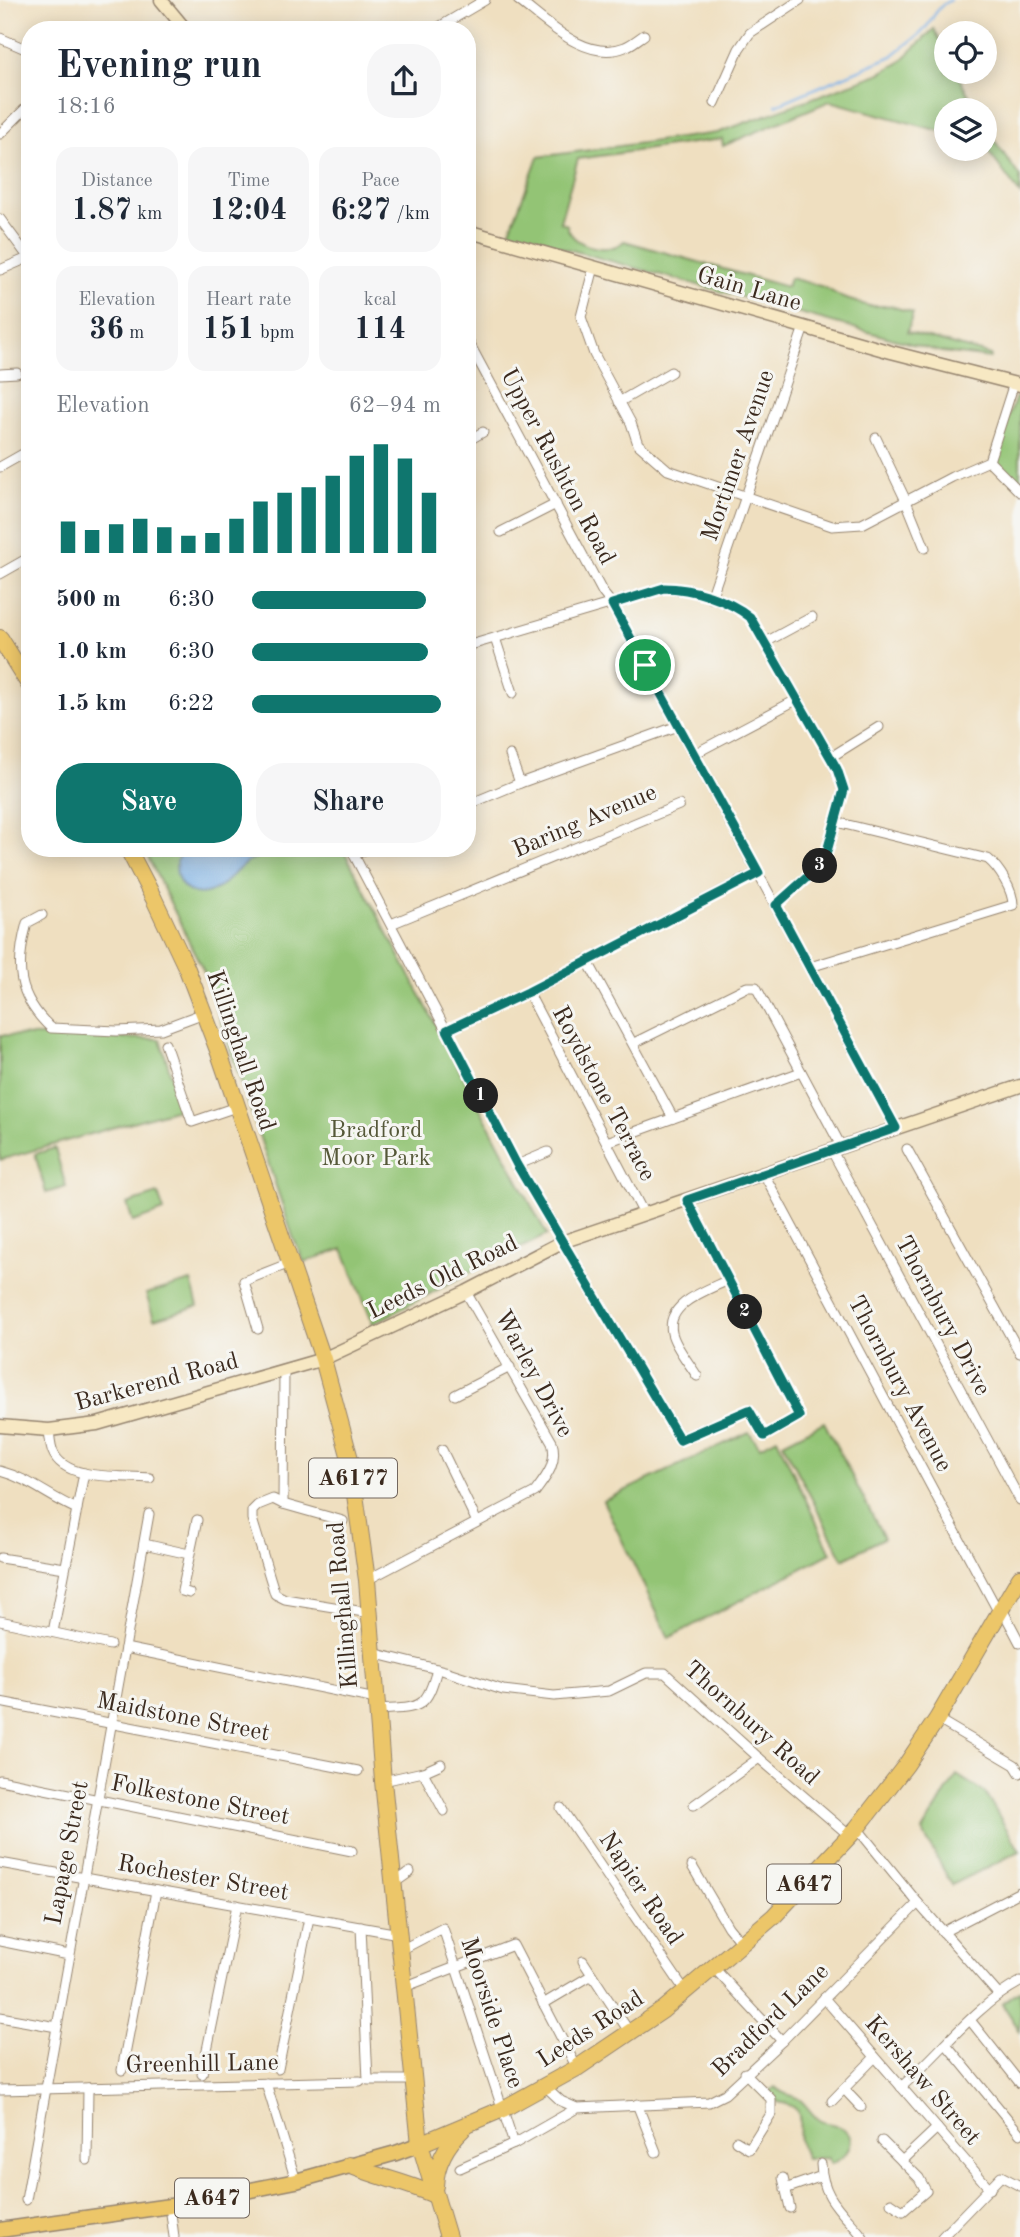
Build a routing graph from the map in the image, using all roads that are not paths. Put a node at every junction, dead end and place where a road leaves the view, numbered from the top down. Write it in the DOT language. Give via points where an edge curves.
graph roads {
  1 [pos="161,0"];
  2 [pos="485,0"];
  3 [pos="518,0"];
  4 [pos="800,0"];
  5 [pos="178,21"];
  6 [pos="449,21"];
  7 [pos="644,36"];
  8 [pos="0,38"];
  9 [pos="21,47"];
  10 [pos="715,103"];
  11 [pos="21,115"];
  12 [pos="0,134"];
  13 [pos="0,219"];
  14 [pos="476,234"];
  15 [pos="21,247"];
  16 [pos="21,261"];
  17 [pos="594,267"];
  18 [pos="0,270"];
  19 [pos="804,327"];
  20 [pos="476,356"];
  21 [pos="671,372"];
  22 [pos="17,373"];
  23 [pos="0,374"];
  24 [pos="1017,384"];
  25 [pos="619,402"];
  26 [pos="483,432"];
  27 [pos="476,436"];
  28 [pos="876,438"];
  29 [pos="21,455"];
  30 [pos="989,461"];
  31 [pos="0,467"];
  32 [pos="1020,492"];
  33 [pos="747,495"];
  34 [pos="906,500"];
  35 [pos="556,504"];
  36 [pos="501,531"];
  37 [pos="925,548"];
  38 [pos="21,562"];
  39 [pos="0,574"];
  40 [pos="711,598"];
  41 [pos="612,604"];
  42 [pos="812,617"];
  43 [pos="0,638"];
  44 [pos="495,638"];
  45 [pos="765,642"];
  46 [pos="476,643"];
  47 [pos="21,663"];
  48 [pos="513,693"];
  49 [pos="796,699"];
  50 [pos="678,726"];
  51 [pos="879,727"];
  52 [pos="694,754"];
  53 [pos="510,755"];
  54 [pos="831,757"];
  55 [pos="520,783"];
  56 [pos="476,801"];
  57 [pos="679,805"];
  58 [pos="836,822"];
  59 [pos="132,857"];
  60 [pos="355,857"];
  61 [pos="759,873"];
  62 [pos="776,905"];
  63 [pos="42,915"];
  64 [pos="391,924"];
  65 [pos="587,960"];
  66 [pos="810,967"];
  67 [pos="528,992"];
  68 [pos="204,1013"];
  69 [pos="447,1030"];
  70 [pos="634,1043"];
  71 [pos="165,1044"];
  72 [pos="801,1072"];
  73 [pos="1020,1086"];
  74 [pos="236,1107"];
  75 [pos="673,1118"];
  76 [pos="896,1128"];
  77 [pos="607,1142"];
  78 [pos="837,1149"];
  79 [pos="907,1149"];
  80 [pos="548,1152"];
  81 [pos="517,1165"];
  82 [pos="764,1174"];
  83 [pos="687,1200"];
  84 [pos="644,1214"];
  85 [pos="562,1242"];
  86 [pos="290,1263"];
  87 [pos="728,1280"];
  88 [pos="466,1292"];
  89 [pos="258,1329"];
  90 [pos="1020,1353"];
  91 [pos="323,1359"];
  92 [pos="509,1367"];
  93 [pos="284,1371"];
  94 [pos="697,1376"];
  95 [pos="455,1395"];
  96 [pos="0,1426"];
  97 [pos="49,1430"];
  98 [pos="442,1450"];
  99 [pos="0,1471"];
  100 [pos="83,1473"];
  101 [pos="150,1478"];
  102 [pos="1020,1500"];
  103 [pos="283,1504"];
  104 [pos="77,1509"];
  105 [pos="149,1514"];
  106 [pos="197,1520"];
  107 [pos="343,1521"];
  108 [pos="477,1522"];
  109 [pos="144,1544"];
  110 [pos="189,1554"];
  111 [pos="0,1558"];
  112 [pos="65,1568"];
  113 [pos="1020,1577"];
  114 [pos="367,1580"];
  115 [pos="189,1593"];
  116 [pos="1001,1611"];
  117 [pos="370,1613"];
  118 [pos="0,1621"];
  119 [pos="53,1632"];
  120 [pos="1020,1643"];
  121 [pos="110,1645"];
  122 [pos="125,1648"];
  123 [pos="373,1653"];
  124 [pos="437,1669"];
  125 [pos="0,1702"];
  126 [pos="377,1704"];
  127 [pos="937,1719"];
  128 [pos="111,1724"];
  129 [pos="759,1758"];
  130 [pos="441,1763"];
  131 [pos="358,1772"];
  132 [pos="423,1772"];
  133 [pos="1020,1773"];
  134 [pos="0,1780"];
  135 [pos="383,1781"];
  136 [pos="98,1800"];
  137 [pos="694,1805"];
  138 [pos="561,1808"];
  139 [pos="444,1811"];
  140 [pos="854,1832"];
  141 [pos="352,1851"];
  142 [pos="0,1863"];
  143 [pos="692,1866"];
  144 [pos="410,1872"];
  145 [pos="84,1878"];
  146 [pos="394,1883"];
  147 [pos="156,1891"];
  148 [pos="1020,1892"];
  149 [pos="918,1903"];
  150 [pos="237,1905"];
  151 [pos="309,1918"];
  152 [pos="361,1927"];
  153 [pos="943,1931"];
  154 [pos="0,1941"];
  155 [pos="400,1942"];
  156 [pos="743,1944"];
  157 [pos="69,1955"];
  158 [pos="583,1962"];
  159 [pos="455,1967"];
  160 [pos="714,1968"];
  161 [pos="592,1975"];
  162 [pos="1020,1982"];
  163 [pos="404,1987"];
  164 [pos="686,1992"];
  165 [pos="998,1994"];
  166 [pos="824,1998"];
  167 [pos="543,2004"];
  168 [pos="0,2017"];
  169 [pos="970,2020"];
  170 [pos="57,2027"];
  171 [pos="630,2034"];
  172 [pos="782,2041"];
  173 [pos="946,2044"];
  174 [pos="875,2057"];
  175 [pos="577,2068"];
  176 [pos="278,2069"];
  177 [pos="122,2070"];
  178 [pos="745,2073"];
  179 [pos="202,2074"];
  180 [pos="364,2080"];
  181 [pos="414,2080"];
  182 [pos="266,2083"];
  183 [pos="1020,2083"];
  184 [pos="546,2087"];
  185 [pos="901,2087"];
  186 [pos="88,2088"];
  187 [pos="844,2088"];
  188 [pos="46,2089"];
  189 [pos="0,2090"];
  190 [pos="831,2101"];
  191 [pos="637,2104"];
  192 [pos="861,2107"];
  193 [pos="578,2108"];
  194 [pos="503,2109"];
  195 [pos="467,2125"];
  196 [pos="937,2128"];
  197 [pos="1020,2134"];
  198 [pos="736,2141"];
  199 [pos="882,2141"];
  200 [pos="419,2144"];
  201 [pos="514,2144"];
  202 [pos="656,2152"];
  203 [pos="87,2160"];
  204 [pos="902,2161"];
  205 [pos="821,2164"];
  206 [pos="349,2165"];
  207 [pos="460,2168"];
  208 [pos="822,2176"];
  209 [pos="783,2178"];
  210 [pos="296,2181"];
  211 [pos="1020,2186"];
  212 [pos="785,2189"];
  213 [pos="990,2189"];
  214 [pos="434,2195"];
  215 [pos="26,2200"];
  216 [pos="891,2203"];
  217 [pos="170,2206"];
  218 [pos="790,2208"];
  219 [pos="0,2230"];
  220 [pos="28,2231"];
  221 [pos="859,2236"];
  222 [pos="174,2237"];
  223 [pos="448,2237"];
  224 [pos="942,2237"];
  1 -- 5 [label="main road"];
  2 -- 6 [label="street"];
  3 -- 7 [label="street" via="587,47 624,48"];
  4 -- 10 [label="street" via="750,33"];
  8 -- 9 [label="street"];
  11 -- 12 [label="street"];
  13 -- 15 [label="street"];
  14 -- 17 [label="main road, Gain Lane"];
  16 -- 18 [label="street"];
  17 -- 19 [label="main road, Gain Lane"];
  17 -- 25 [label="street" via="581,317"];
  19 -- 24 [label="main road, Gain Lane"];
  19 -- 33 [label="street, Mortimer Avenue"];
  20 -- 35 [label="street, Upper Rushton Road"];
  21 -- 25 [label="street"];
  22 -- 23 [label="street"];
  24 -- 30 [label="street"];
  25 -- 33 [label="street" via="638,444 668,470"];
  26 -- 27 [label="street"];
  28 -- 34 [label="street"];
  29 -- 31 [label="street"];
  30 -- 32 [label="street"];
  30 -- 34 [label="street"];
  33 -- 34 [label="street" via="832,526 862,524"];
  33 -- 40 [label="street, Mortimer Avenue"];
  34 -- 37 [label="street"];
  35 -- 36 [label="street"];
  35 -- 41 [label="street, Upper Rushton Road"];
  38 -- 39 [label="street"];
  40 -- 41 [label="street" via="664,588"];
  40 -- 45 [label="street" via="750,617"];
  41 -- 44 [label="street"];
  41 -- 50 [label="street, Upper Rushton Road"];
  42 -- 45 [label="street"];
  43 -- 47 [label="highway"];
  44 -- 46 [label="street"];
  44 -- 48 [label="street"];
  45 -- 49 [label="street"];
  49 -- 52 [label="street"];
  49 -- 54 [label="street"];
  50 -- 52 [label="street, Upper Rushton Road"];
  50 -- 55 [label="street"];
  51 -- 54 [label="street"];
  52 -- 61 [label="street, Upper Rushton Road"];
  53 -- 55 [label="street"];
  54 -- 58 [label="street" via="844,790"];
  55 -- 56 [label="street"];
  57 -- 64 [label="street, Baring Avenue"];
  58 -- 62 [label="street" via="824,862"];
  58 -- 66 [label="street" via="988,859 996,866 1013,905"];
  59 -- 68 [label="highway, Killinghall Road / A6177"];
  60 -- 64 [label="street"];
  61 -- 62 [label="street, Upper Rushton Road"];
  61 -- 65 [label="street"];
  62 -- 66 [label="street, Upper Rushton Road"];
  63 -- 68 [label="street" via="27,923 19,953 21,977 34,1012 51,1028 161,1030"];
  64 -- 69 [label="street"];
  65 -- 67 [label="street"];
  65 -- 70 [label="street"];
  66 -- 76 [label="street, Upper Rushton Road"];
  67 -- 69 [label="street"];
  67 -- 77 [label="street, Roydstone Terrace"];
  68 -- 74 [label="highway, Killinghall Road / A6177"];
  69 -- 81 [label="street"];
  70 -- 72 [label="street, Thornbury Drive" via="747,987 756,987"];
  70 -- 75 [label="street"];
  71 -- 74 [label="street" via="192,1122"];
  72 -- 75 [label="street"];
  72 -- 78 [label="street, Thornbury Drive"];
  73 -- 76 [label="main road, Leeds Old Road"];
  74 -- 86 [label="highway, Killinghall Road / A6177"];
  75 -- 77 [label="street"];
  76 -- 78 [label="main road, Leeds Old Road"];
  77 -- 84 [label="street, Roydstone Terrace"];
  78 -- 82 [label="main road, Leeds Old Road"];
  78 -- 102 [label="street, Thornbury Drive"];
  79 -- 90 [label="street"];
  80 -- 81 [label="street"];
  81 -- 85 [label="street"];
  82 -- 83 [label="main road, Leeds Old Road"];
  82 -- 116 [label="street, Thornbury Avenue"];
  83 -- 84 [label="main road, Leeds Old Road"];
  83 -- 87 [label="street"];
  84 -- 85 [label="main road, Leeds Old Road"];
  85 -- 87 [label="street" via="680,1440 749,1410 764,1436 799,1416"];
  85 -- 88 [label="main road, Leeds Old Road"];
  86 -- 89 [label="street" via="244,1281"];
  86 -- 91 [label="highway, Killinghall Road / A6177"];
  87 -- 94 [label="street" via="680,1306 674,1314 672,1334"];
  88 -- 91 [label="main road, Leeds Old Road"];
  88 -- 92 [label="street, Warley Drive"];
  91 -- 93 [label="main road, Barkerend Road"];
  91 -- 114 [label="highway, Killinghall Road / A6177" via="350,1459"];
  92 -- 95 [label="street"];
  92 -- 108 [label="street, Warley Drive" via="552,1442 553,1463 535,1492"];
  93 -- 97 [label="main road, Barkerend Road" via="97,1424"];
  93 -- 103 [label="street"];
  96 -- 97 [label="main road, Barkerend Road"];
  97 -- 100 [label="street" via="56,1458"];
  98 -- 108 [label="street"];
  99 -- 104 [label="street" via="20,1476"];
  100 -- 101 [label="street"];
  100 -- 104 [label="street"];
  103 -- 107 [label="street"];
  103 -- 117 [label="street" via="273,1499 252,1511 275,1594"];
  104 -- 112 [label="street"];
  105 -- 109 [label="street, Lapage Street"];
  106 -- 110 [label="street"];
  108 -- 114 [label="street, Warley Drive"];
  109 -- 110 [label="street"];
  109 -- 122 [label="street, Lapage Street"];
  110 -- 115 [label="street" via="182,1591"];
  111 -- 112 [label="street"];
  112 -- 119 [label="street"];
  113 -- 116 [label="highway, Leeds Road / A647"];
  114 -- 117 [label="highway, Killinghall Road / A6177"];
  116 -- 120 [label="street, Thornbury Avenue"];
  116 -- 127 [label="highway, Leeds Road / A647"];
  117 -- 123 [label="highway, Killinghall Road / A6177"];
  118 -- 119 [label="street"];
  119 -- 121 [label="street"];
  122 -- 126 [label="street"];
  122 -- 128 [label="street, Lapage Street"];
  123 -- 124 [label="street, Thornbury Road"];
  123 -- 126 [label="highway, Killinghall Road / A6177"];
  124 -- 126 [label="street" via="430,1695 416,1707"];
  124 -- 129 [label="street, Thornbury Road" via="503,1690 554,1696 610,1691 646,1673 666,1673"];
  125 -- 128 [label="street, Maidstone Street"];
  126 -- 135 [label="highway, Killinghall Road / A6177"];
  127 -- 133 [label="street" via="1015,1765"];
  127 -- 140 [label="highway, Leeds Road / A647"];
  128 -- 131 [label="street, Maidstone Street"];
  128 -- 136 [label="street, Lapage Street"];
  129 -- 137 [label="street"];
  129 -- 140 [label="street, Thornbury Road"];
  130 -- 132 [label="street"];
  132 -- 135 [label="street"];
  132 -- 139 [label="street"];
  134 -- 136 [label="street, Folkestone Street"];
  135 -- 146 [label="highway, Killinghall Road / A6177"];
  136 -- 141 [label="street, Folkestone Street"];
  136 -- 145 [label="street, Lapage Street"];
  138 -- 164 [label="street, Napier Road"];
  140 -- 149 [label="street, Thornbury Road"];
  140 -- 156 [label="highway, Leeds Road / A647"];
  142 -- 145 [label="street, Rochester Street"];
  143 -- 156 [label="street"];
  144 -- 146 [label="street"];
  145 -- 147 [label="street, Rochester Street"];
  145 -- 157 [label="street, Lapage Street"];
  146 -- 155 [label="highway, Killinghall Road / A6177"];
  147 -- 150 [label="street, Rochester Street"];
  147 -- 177 [label="street"];
  148 -- 153 [label="street"];
  149 -- 153 [label="street, Thornbury Road"];
  149 -- 166 [label="street, Bradford Lane"];
  150 -- 151 [label="street, Rochester Street"];
  150 -- 179 [label="street"];
  151 -- 152 [label="street, Rochester Street"];
  151 -- 176 [label="street"];
  152 -- 155 [label="street, Rochester Street"];
  152 -- 180 [label="street"];
  153 -- 165 [label="street, Thornbury Road"];
  154 -- 157 [label="street"];
  155 -- 159 [label="street, Moorside Place" via="443,1928"];
  155 -- 163 [label="highway, Killinghall Road / A6177"];
  156 -- 160 [label="highway, Leeds Road / A647"];
  157 -- 170 [label="street, Lapage Street"];
  158 -- 161 [label="street"];
  159 -- 163 [label="street"];
  159 -- 167 [label="street" via="513,1945"];
  159 -- 194 [label="street, Moorside Place"];
  160 -- 164 [label="highway, Leeds Road / A647"];
  160 -- 172 [label="street"];
  161 -- 167 [label="street"];
  161 -- 171 [label="street"];
  162 -- 165 [label="street"];
  163 -- 181 [label="highway, Killinghall Road / A6177"];
  164 -- 171 [label="highway, Leeds Road / A647"];
  165 -- 169 [label="street"];
  166 -- 172 [label="street, Bradford Lane"];
  166 -- 174 [label="street, Kershaw Street"];
  167 -- 175 [label="street"];
  168 -- 170 [label="street"];
  169 -- 173 [label="street"];
  169 -- 183 [label="street"];
  170 -- 188 [label="street, Lapage Street"];
  171 -- 175 [label="highway, Leeds Road / A647"];
  172 -- 178 [label="street, Bradford Lane"];
  173 -- 185 [label="street"];
  173 -- 197 [label="street"];
  174 -- 185 [label="street, Kershaw Street"];
  174 -- 187 [label="street"];
  175 -- 184 [label="highway, Leeds Road / A647"];
  178 -- 191 [label="street, Bradford Lane" via="709,2102"];
  178 -- 198 [label="street" via="771,2099 771,2114 750,2149"];
  180 -- 181 [label="street, Greenhill Lane"];
  180 -- 182 [label="street, Greenhill Lane"];
  181 -- 200 [label="highway, Killinghall Road / A6177"];
  182 -- 186 [label="street, Greenhill Lane"];
  182 -- 210 [label="street"];
  184 -- 193 [label="street"];
  184 -- 194 [label="highway, Leeds Road / A647"];
  185 -- 196 [label="street, Kershaw Street"];
  186 -- 188 [label="street, Greenhill Lane"];
  186 -- 203 [label="street"];
  187 -- 190 [label="street"];
  187 -- 192 [label="street"];
  188 -- 189 [label="street, Greenhill Lane"];
  188 -- 215 [label="street, Lapage Street"];
  191 -- 193 [label="street, Bradford Lane"];
  191 -- 202 [label="street"];
  193 -- 201 [label="street"];
  194 -- 195 [label="highway, Leeds Road / A647"];
  194 -- 201 [label="street, Moorside Place"];
  195 -- 200 [label="highway, Leeds Road / A647"];
  195 -- 214 [label="highway" via="442,2155"];
  196 -- 204 [label="street"];
  196 -- 213 [label="street, Kershaw Street"];
  199 -- 204 [label="street"];
  200 -- 206 [label="main road, Leeds Road / A647"];
  200 -- 214 [label="highway, A6177"];
  201 -- 207 [label="street"];
  204 -- 216 [label="street" via="926,2191 903,2211"];
  205 -- 208 [label="street"];
  206 -- 210 [label="main road, Leeds Road / A647"];
  206 -- 214 [label="highway"];
  208 -- 212 [label="street"];
  208 -- 221 [label="street" via="828,2196"];
  209 -- 212 [label="street"];
  210 -- 217 [label="main road, Leeds Road / A647"];
  211 -- 213 [label="street" via="1001,2176"];
  212 -- 218 [label="street"];
  213 -- 224 [label="street"];
  214 -- 223 [label="highway, A6177"];
  217 -- 220 [label="main road, Leeds Road / A647"];
  217 -- 222 [label="street"];
  219 -- 220 [label="main road, Leeds Road / A647"];
}
